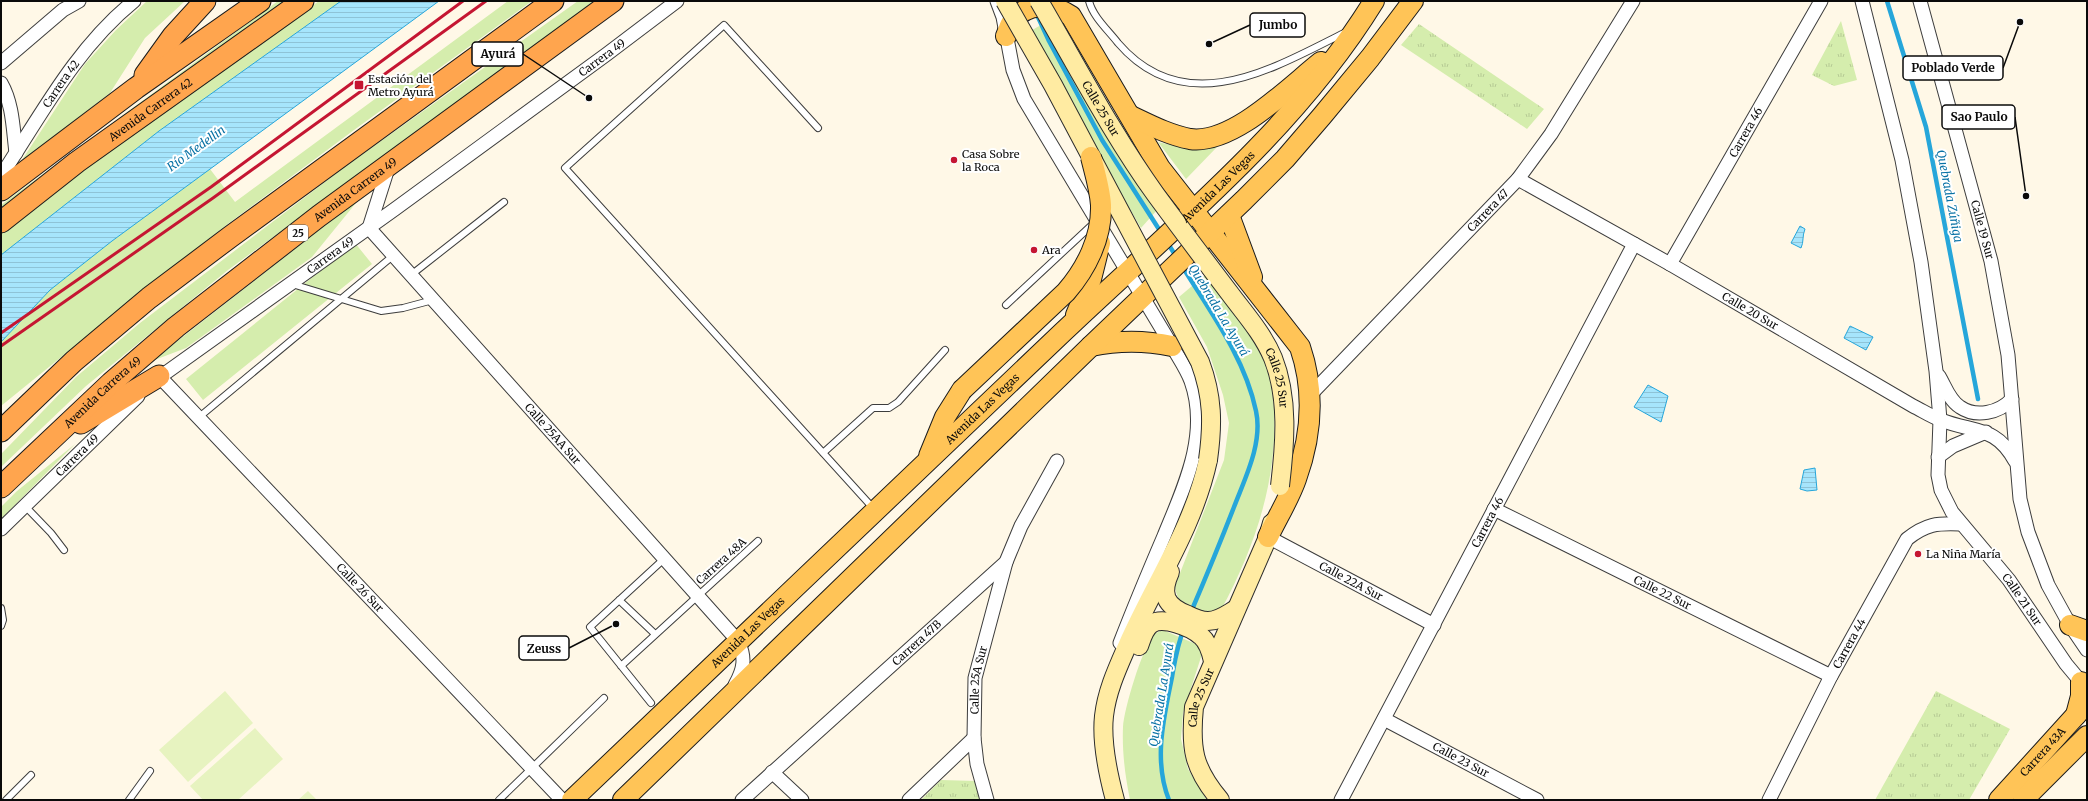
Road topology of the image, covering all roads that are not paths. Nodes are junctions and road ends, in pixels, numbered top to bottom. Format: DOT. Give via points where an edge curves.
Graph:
graph roads {
  1 [pos="79,1"];
  2 [pos="134,1"];
  3 [pos="205,1"];
  4 [pos="260,1"];
  5 [pos="303,1"];
  6 [pos="553,1"];
  7 [pos="613,1"];
  8 [pos="677,1"];
  9 [pos="997,1"];
  10 [pos="1005,1"];
  11 [pos="1039,1"];
  12 [pos="1089,1"];
  13 [pos="1413,1"];
  14 [pos="1634,1"];
  15 [pos="1821,1"];
  16 [pos="1862,1"];
  17 [pos="1372,3"];
  18 [pos="1925,3"];
  19 [pos="1065,8"];
  20 [pos="1352,34"];
  21 [pos="1006,36"];
  22 [pos="1,63"];
  23 [pos="1,83"];
  24 [pos="136,88"];
  25 [pos="1131,116"];
  26 [pos="818,128"];
  27 [pos="16,154"];
  28 [pos="1091,157"];
  29 [pos="389,165"];
  30 [pos="1,176"];
  31 [pos="1518,179"];
  32 [pos="1,190"];
  33 [pos="504,202"];
  34 [pos="1192,211"];
  35 [pos="1229,215"];
  36 [pos="1,222"];
  37 [pos="1099,226"];
  38 [pos="369,228"];
  39 [pos="1210,233"];
  40 [pos="1634,244"];
  41 [pos="394,255"];
  42 [pos="1670,264"];
  43 [pos="1127,272"];
  44 [pos="411,275"];
  45 [pos="290,284"];
  46 [pos="1257,293"];
  47 [pos="1142,297"];
  48 [pos="343,298"];
  49 [pos="433,300"];
  50 [pos="1006,305"];
  51 [pos="1073,322"];
  52 [pos="1091,346"];
  53 [pos="1172,346"];
  54 [pos="945,350"];
  55 [pos="1936,371"];
  56 [pos="159,376"];
  57 [pos="1311,394"];
  58 [pos="2012,400"];
  59 [pos="198,418"];
  60 [pos="1940,420"];
  61 [pos="1,431"];
  62 [pos="1986,432"];
  63 [pos="45,444"];
  64 [pos="823,453"];
  65 [pos="1938,457"];
  66 [pos="1208,460"];
  67 [pos="927,461"];
  68 [pos="1057,461"];
  69 [pos="2016,464"];
  70 [pos="1,486"];
  71 [pos="24,505"];
  72 [pos="1494,509"];
  73 [pos="876,511"];
  74 [pos="1960,524"];
  75 [pos="1,528"];
  76 [pos="1268,537"];
  77 [pos="758,541"];
  78 [pos="64,550"];
  79 [pos="665,558"];
  80 [pos="1006,562"];
  81 [pos="698,595"];
  82 [pos="619,600"];
  83 [pos="1,608"];
  84 [pos="1236,609"];
  85 [pos="1176,618"];
  86 [pos="1434,625"];
  87 [pos="1,626"];
  88 [pos="1197,626"];
  89 [pos="2078,628"];
  90 [pos="655,634"];
  91 [pos="738,641"];
  92 [pos="2087,650"];
  93 [pos="1213,661"];
  94 [pos="621,666"];
  95 [pos="1831,676"];
  96 [pos="2084,685"];
  97 [pos="604,698"];
  98 [pos="727,699"];
  99 [pos="651,703"];
  100 [pos="2082,709"];
  101 [pos="1104,716"];
  102 [pos="1384,719"];
  103 [pos="2087,736"];
  104 [pos="974,738"];
  105 [pos="532,768"];
  106 [pos="150,771"];
  107 [pos="772,772"];
  108 [pos="31,775"];
  109 [pos="6,800"];
  110 [pos="129,800"];
  111 [pos="499,800"];
  112 [pos="562,800"];
  113 [pos="572,800"];
  114 [pos="624,800"];
  115 [pos="742,800"];
  116 [pos="802,800"];
  117 [pos="909,800"];
  118 [pos="987,800"];
  119 [pos="1116,800"];
  120 [pos="1220,800"];
  121 [pos="1341,800"];
  122 [pos="1537,800"];
  123 [pos="1768,800"];
  124 [pos="1999,800"];
  125 [pos="2023,800"];
  1 -- 22 [label="street" via="63,10"];
  2 -- 27 [label="street, Carrera 42" via="98,33 75,62"];
  3 -- 24 [label="highway" via="173,36"];
  4 -- 24 [label="highway"];
  5 -- 36 [label="highway, Avenida Carrera 42" via="77,162"];
  6 -- 61 [label="highway" via="148,298 74,361"];
  7 -- 29 [label="highway, Avenida Carrera 49 / 25"];
  8 -- 38 [label="street, Carrera 49"];
  9 -- 21 [label="street"];
  10 -- 28 [label="main road, bridge"];
  11 -- 76 [label="main road, Calle 25 Sur, bridge" via="1130,157 1259,332 1270,352 1282,387 1285,448 1280,486"];
  12 -- 20 [label="lane" via="1096,17 1126,52 1160,74 1182,81 1206,84 1238,80"];
  13 -- 35 [label="main road" via="1370,58 1299,143"];
  14 -- 31 [label="street, Carrera 47" via="1551,134"];
  15 -- 42 [label="street, Carrera 46"];
  16 -- 55 [label="street" via="1902,160 1921,262"];
  17 -- 20 [label="main road, Avenida Las Vegas"];
  18 -- 58 [label="street, Calle 19 Sur" via="1991,261 2003,322"];
  19 -- 21 [label="main road" via="1033,7 1012,22"];
  19 -- 25 [label="main road"];
  20 -- 25 [label="main road" via="1254,116 1240,126 1215,137 1192,139 1176,136"];
  20 -- 34 [label="main road, Avenida Las Vegas" via="1324,72 1281,122"];
  21 -- 37 [label="street" via="1013,70 1024,99"];
  23 -- 27 [label="street" via="7,93 11,109"];
  24 -- 32 [label="highway"];
  25 -- 34 [label="main road" via="1160,168"];
  26 -- 64 [label="lane" via="724,25 565,168"];
  27 -- 30 [label="street, Carrera 42"];
  28 -- 66 [label="main road, bridge" via="1200,362 1210,394 1212,412"];
  28 -- 67 [label="main road, bridge" via="1101,214 1088,262 1066,292 962,390 945,417"];
  29 -- 38 [label="street"];
  29 -- 63 [label="highway, Avenida Carrera 49 / 25" via="176,327 111,382"];
  31 -- 40 [label="street, Calle 20 Sur"];
  31 -- 57 [label="street, Carrera 47"];
  33 -- 44 [label="lane"];
  34 -- 39 [label="main road"];
  34 -- 43 [label="main road, Avenida Las Vegas"];
  35 -- 39 [label="main road"];
  35 -- 46 [label="main road"];
  37 -- 43 [label="street"];
  37 -- 50 [label="lane"];
  37 -- 51 [label="main road" via="1091,279"];
  38 -- 41 [label="street, Calle 25AA Sur"];
  38 -- 45 [label="street, Carrera 49"];
  39 -- 46 [label="main road"];
  39 -- 47 [label="main road"];
  40 -- 42 [label="street, Calle 20 Sur"];
  40 -- 72 [label="street, Carrera 46"];
  41 -- 44 [label="street, Calle 25AA Sur"];
  41 -- 48 [label="lane"];
  42 -- 60 [label="street, Calle 20 Sur"];
  43 -- 47 [label="street"];
  43 -- 51 [label="main road, Avenida Las Vegas"];
  44 -- 49 [label="street, Calle 25AA Sur"];
  45 -- 48 [label="lane"];
  45 -- 56 [label="street, Carrera 49"];
  46 -- 57 [label="main road" via="1300,347"];
  47 -- 52 [label="main road"];
  47 -- 53 [label="street"];
  48 -- 49 [label="lane" via="381,311"];
  48 -- 59 [label="lane"];
  49 -- 79 [label="street, Calle 25AA Sur"];
  51 -- 67 [label="main road, Avenida Las Vegas"];
  52 -- 53 [label="main road" via="1137,340"];
  52 -- 98 [label="main road"];
  53 -- 101 [label="street" via="1191,381 1197,421 1196,447 1188,478 1112,662 1105,689"];
  54 -- 64 [label="lane" via="898,402 890,408 873,408"];
  55 -- 58 [label="street" via="1950,398 1960,408 1974,412 1989,412 1999,410"];
  55 -- 60 [label="street"];
  56 -- 59 [label="street, Calle 26 Sur"];
  56 -- 63 [label="highway"];
  56 -- 71 [label="street, Carrera 49"];
  57 -- 76 [label="main road" via="1296,480"];
  58 -- 69 [label="street, Calle 19 Sur"];
  59 -- 105 [label="street, Calle 26 Sur"];
  60 -- 62 [label="street, Calle 20 Sur"];
  60 -- 65 [label="street, Calle 21 Sur"];
  62 -- 65 [label="street" via="1953,446"];
  62 -- 69 [label="street, Calle 20 Sur" via="2007,447"];
  63 -- 70 [label="highway, Avenida Carrera 49 / 25"];
  64 -- 73 [label="lane"];
  65 -- 74 [label="street, Calle 21 Sur" via="1941,490"];
  66 -- 85 [label="main road" via="1193,525 1165,583 1167,600"];
  66 -- 101 [label="main road" via="1195,508 1140,617 1116,672"];
  67 -- 73 [label="main road, Avenida Las Vegas"];
  68 -- 80 [label="street, Carrera 47B" via="1021,526"];
  69 -- 89 [label="street" via="2020,499 2028,532 2048,585"];
  71 -- 75 [label="street, Carrera 49"];
  71 -- 78 [label="lane"];
  72 -- 86 [label="street, Carrera 46"];
  72 -- 95 [label="street, Calle 22 Sur"];
  73 -- 91 [label="main road, Avenida Las Vegas"];
  74 -- 95 [label="street, Carrera 44" via="1932,525 1907,539"];
  74 -- 96 [label="street, Calle 21 Sur" via="2009,580 2061,658"];
  76 -- 84 [label="main road, Calle 25 Sur"];
  76 -- 86 [label="street, Calle 22A Sur"];
  77 -- 81 [label="lane, Carrera 48A"];
  79 -- 81 [label="street, Calle 25AA Sur"];
  79 -- 82 [label="lane"];
  80 -- 104 [label="street, Calle 25A Sur" via="975,678"];
  80 -- 107 [label="street, Carrera 47B"];
  81 -- 90 [label="lane, Carrera 48A"];
  81 -- 91 [label="street, Calle 25AA Sur"];
  82 -- 90 [label="lane"];
  82 -- 94 [label="lane" via="590,627"];
  83 -- 87 [label="lane" via="4,620"];
  84 -- 88 [label="main road" via="1217,620"];
  84 -- 93 [label="main road, Calle 25 Sur"];
  85 -- 88 [label="main road"];
  85 -- 119 [label="main road" via="1152,623 1146,630 1120,696 1113,752"];
  86 -- 102 [label="street, Carrera 46"];
  88 -- 93 [label="main road"];
  89 -- 92 [label="street"];
  90 -- 94 [label="lane, Carrera 48A"];
  91 -- 98 [label="street, Calle 25AA Sur" via="744,660 743,671"];
  91 -- 113 [label="main road, Avenida Las Vegas"];
  93 -- 120 [label="main road, Calle 25 Sur" via="1194,707 1192,738 1197,766"];
  94 -- 99 [label="lane"];
  95 -- 123 [label="street, Carrera 44"];
  96 -- 100 [label="main road" via="2081,696"];
  97 -- 105 [label="lane"];
  98 -- 114 [label="main road"];
  100 -- 124 [label="main road, Carrera 43A"];
  101 -- 119 [label="main road" via="1106,754"];
  102 -- 121 [label="street, Carrera 46"];
  102 -- 122 [label="street, Calle 23 Sur"];
  103 -- 125 [label="main road, Carrera 43A"];
  104 -- 117 [label="street"];
  104 -- 118 [label="street, Calle 25A Sur" via="977,764"];
  105 -- 111 [label="lane"];
  105 -- 112 [label="street, Calle 26 Sur"];
  106 -- 110 [label="lane"];
  107 -- 115 [label="street, Carrera 47B"];
  107 -- 116 [label="street"];
  108 -- 109 [label="lane"];
}
